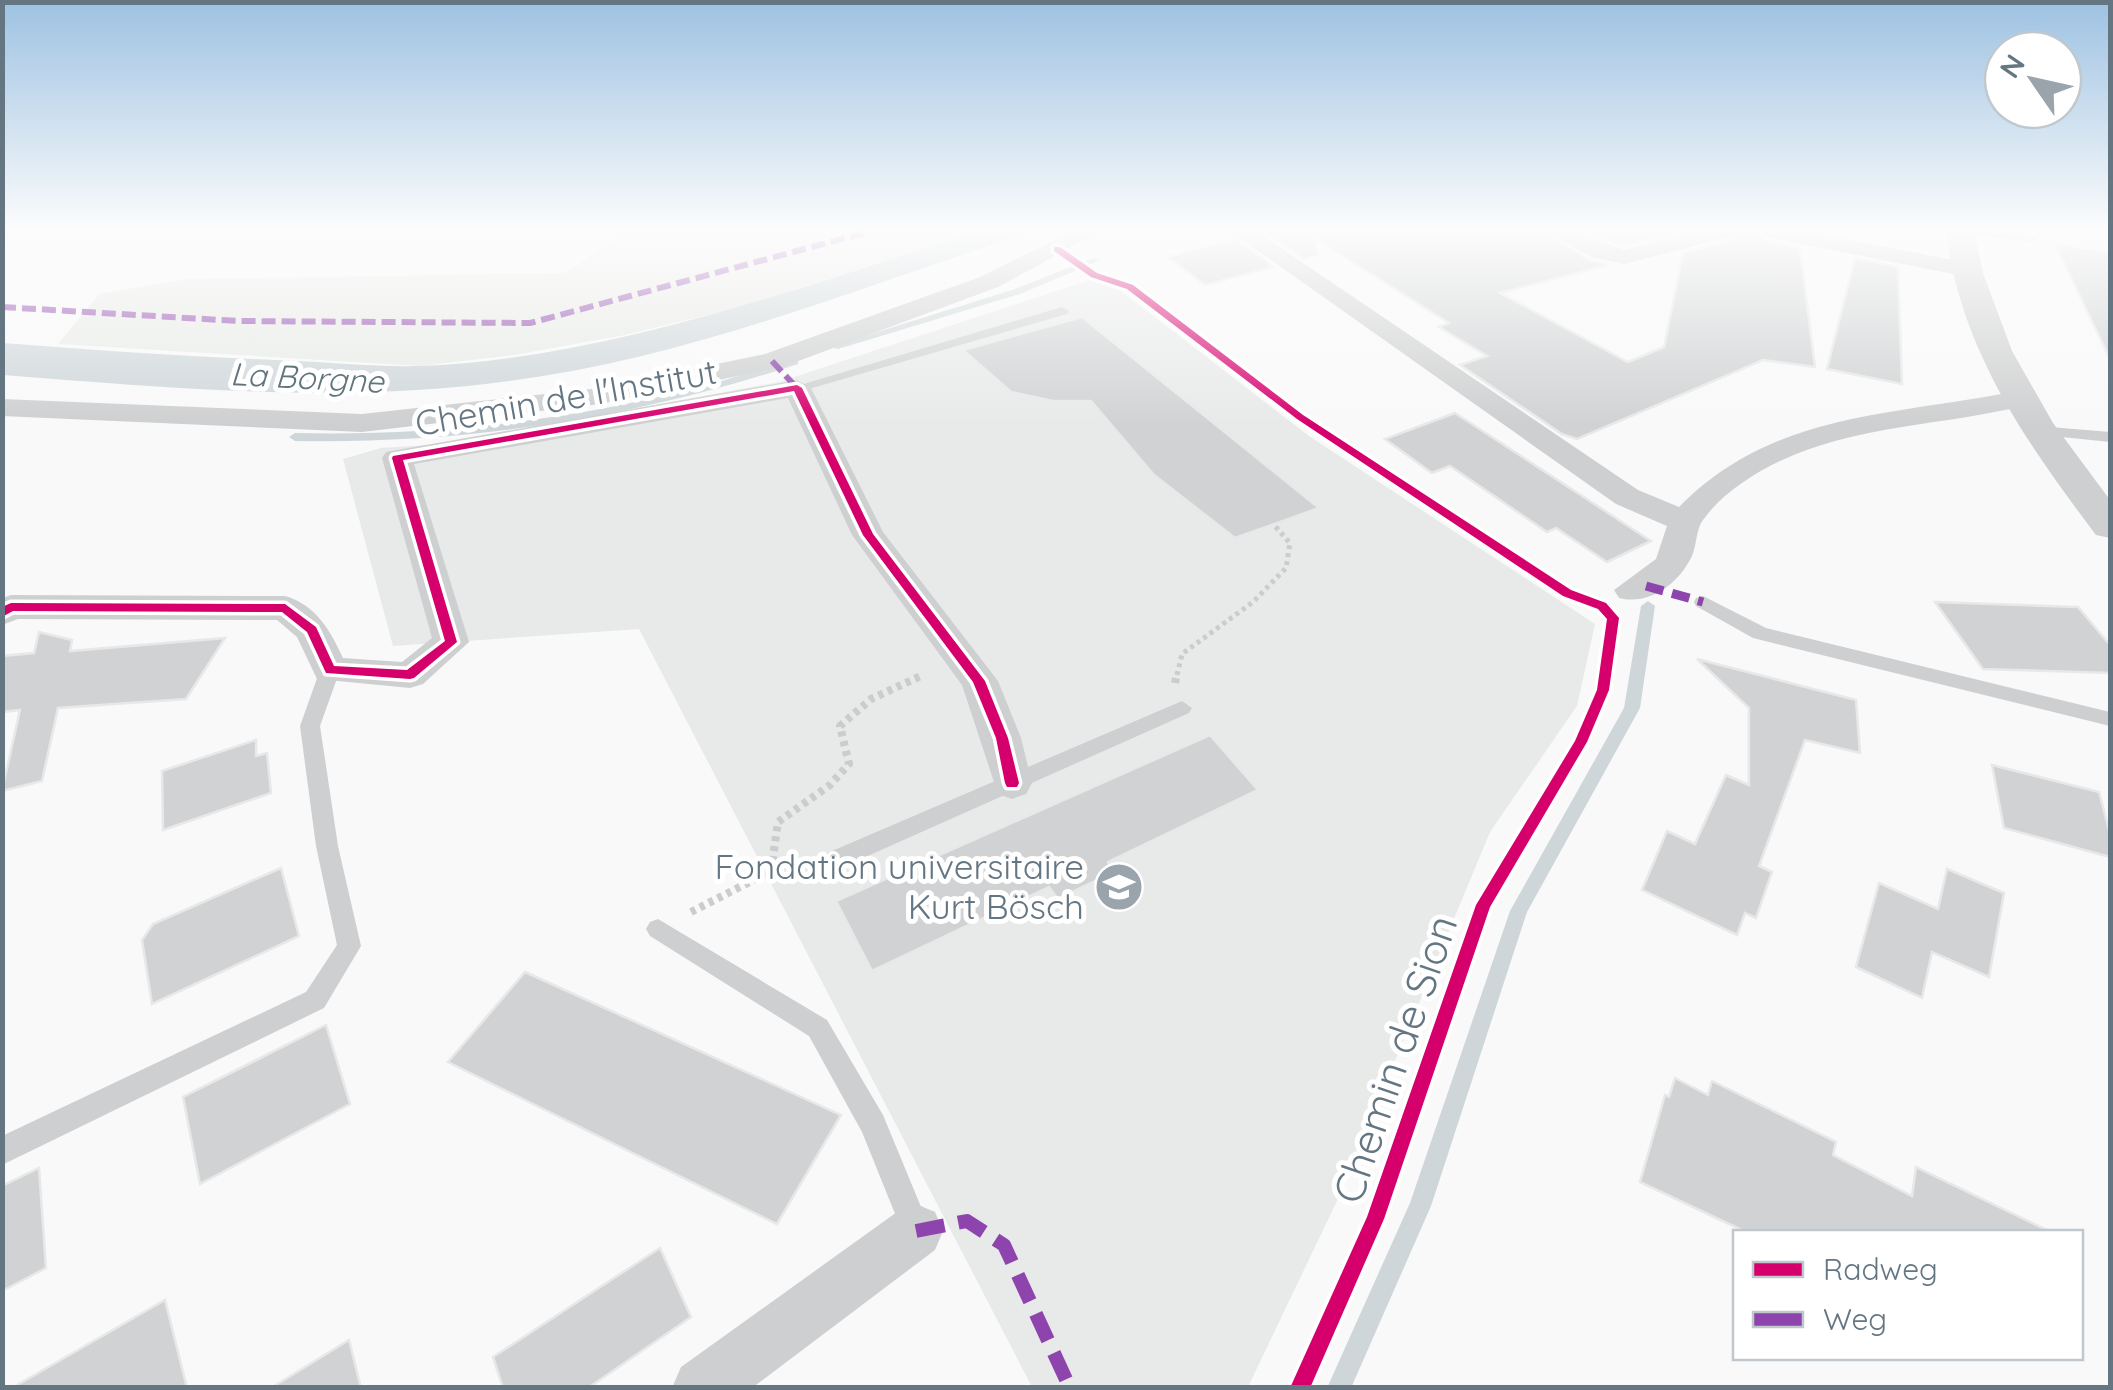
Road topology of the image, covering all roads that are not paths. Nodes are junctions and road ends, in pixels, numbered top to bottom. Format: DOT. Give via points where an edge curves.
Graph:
graph roads {
  1 [pos="951,296"];
  2 [pos="1335,296"];
  3 [pos="1973,296"];
  4 [pos="1062,311"];
  5 [pos="968,329"];
  6 [pos="797,388"];
  7 [pos="2,407"];
  8 [pos="2028,415"];
  9 [pos="2110,436"];
  10 [pos="1684,521"];
  11 [pos="2110,526"];
  12 [pos="1631,590"];
  13 [pos="1702,602"];
  14 [pos="2,612"];
  15 [pos="330,670"];
  16 [pos="1182,708"];
  17 [pos="2110,719"];
  18 [pos="1012,783"];
  19 [pos="826,864"];
  20 [pos="658,929"];
  21 [pos="2,1151"];
  22 [pos="916,1230"];
  23 [pos="702,1388"];
  1 -- 7 [label="street" via="772,361 600,396 362,422"];
  2 -- 10 [label="street" via="1627,497"];
  3 -- 8 [label="street"];
  4 -- 6 [label="lane"];
  5 -- 6 [label="lane" via="870,357"];
  6 -- 15 [label="street, Chemin de l'Institut" via="397,458 450,642 410,675"];
  6 -- 18 [label="street" via="868,535 978,681"];
  8 -- 9 [label="lane"];
  8 -- 10 [label="street" via="1809,434 1750,461"];
  8 -- 11 [label="street"];
  10 -- 12 [label="street" via="1683,542 1670,566"];
  13 -- 17 [label="lane" via="1760,633"];
  14 -- 15 [label="street" via="285,608 312,630"];
  15 -- 21 [label="lane" via="310,726 349,946 314,1000"];
  16 -- 18 [label="lane"];
  18 -- 19 [label="lane"];
  20 -- 22 [label="lane" via="818,1028 874,1124"];
  22 -- 23 [label="street"];
}
